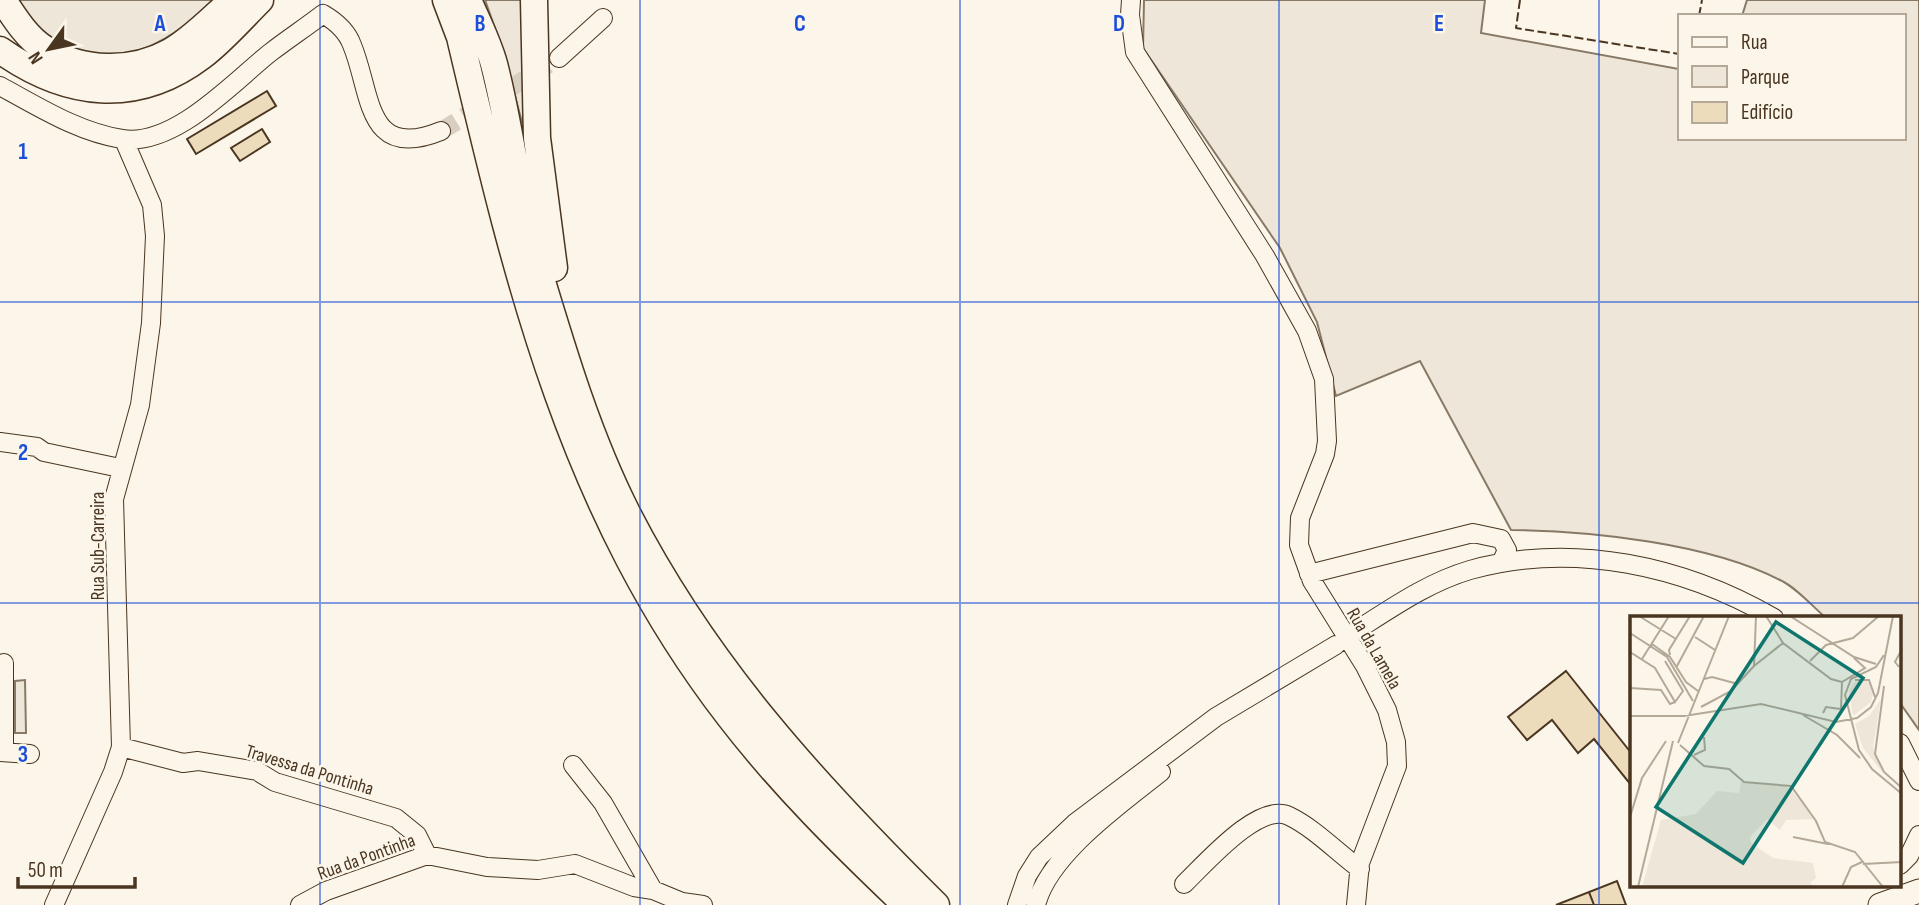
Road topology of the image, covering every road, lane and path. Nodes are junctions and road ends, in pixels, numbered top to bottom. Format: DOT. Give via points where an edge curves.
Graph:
graph roads {
  1 [pos="3,0"];
  2 [pos="233,0"];
  3 [pos="260,0"];
  4 [pos="446,0"];
  5 [pos="468,0"];
  6 [pos="534,0"];
  7 [pos="1131,0"];
  8 [pos="603,18"];
  9 [pos="0,50"];
  10 [pos="559,58"];
  11 [pos="0,86"];
  12 [pos="441,131"];
  13 [pos="124,140"];
  14 [pos="0,442"];
  15 [pos="597,446"];
  16 [pos="120,468"];
  17 [pos="1501,563"];
  18 [pos="1308,575"];
  19 [pos="1770,616"];
  20 [pos="1357,630"];
  21 [pos="4,663"];
  22 [pos="1902,743"];
  23 [pos="1902,745"];
  24 [pos="121,747"];
  25 [pos="2,752"];
  26 [pos="30,754"];
  27 [pos="1919,760"];
  28 [pos="573,765"];
  29 [pos="1919,781"];
  30 [pos="1919,835"];
  31 [pos="427,855"];
  32 [pos="1902,862"];
  33 [pos="1360,869"];
  34 [pos="1184,884"];
  35 [pos="653,890"];
  36 [pos="1919,891"];
  37 [pos="635,896"];
  38 [pos="54,905"];
  39 [pos="300,905"];
  40 [pos="703,905"];
  41 [pos="906,905"];
  42 [pos="936,905"];
  43 [pos="1017,905"];
  44 [pos="1035,905"];
  45 [pos="1356,905"];
  46 [pos="1880,905"];
  1 -- 2 [label="highway" via="20,26 44,49 76,63 110,68 171,52"];
  3 -- 9 [label="highway" via="204,54 146,87 111,92 65,84"];
  4 -- 41 [label="highway" via="460,37 545,362 566,423 632,565 664,622 729,716 822,825"];
  5 -- 15 [label="highway" via="493,61 535,261"];
  6 -- 15 [label="highway" via="537,138 551,253 596,410"];
  7 -- 18 [label="street, Rua da Lamela" via="1135,52 1265,256 1301,321 1324,379 1325,454 1300,518 1299,545"];
  8 -- 10 [label="street"];
  11 -- 13 [label="street" via="73,125"];
  12 -- 13 [label="street" via="422,139 398,139 384,131 373,117 352,43 336,22 323,14 183,122 153,135"];
  13 -- 16 [label="street, Rua Sub-Carreira" via="152,205 155,236 151,323 140,405"];
  14 -- 16 [label="street"];
  15 -- 42 [label="highway" via="653,560 720,663 839,809"];
  16 -- 24 [label="street, Rua Sub-Carreira" via="114,499"];
  17 -- 18 [label="street" via="1507,550 1501,539 1473,534"];
  17 -- 19 [label="street" via="1587,559 1642,565 1695,579"];
  17 -- 20 [label="street" via="1468,571 1407,597"];
  18 -- 33 [label="street, Rua da Lamela" via="1365,666 1387,710 1396,742 1397,766 1391,789"];
  21 -- 25 [label="street"];
  22 -- 27 [label="street"];
  23 -- 29 [label="street"];
  24 -- 31 [label="street, Travessa da Pontinha" via="183,763 198,761 257,771 275,782 396,818 417,835"];
  24 -- 38 [label="street, Rua Sub-Carreira"];
  25 -- 26 [label="street"];
  28 -- 35 [label="street" via="603,803"];
  30 -- 32 [label="street"];
  31 -- 37 [label="street, Rua da Pontinha" via="488,867 538,870 575,864"];
  31 -- 39 [label="street, Rua da Pontinha" via="326,891"];
  33 -- 34 [label="street" via="1287,815 1271,814 1252,822"];
  33 -- 45 [label="street, Rua da Lamela"];
  35 -- 37 [label="street, Rua da Pontinha"];
  35 -- 40 [label="street, Rua da Pontinha"];
  36 -- 46 [label="main road"];
  43 -- 44 [label="street" via="1039,858 1075,823 1216,717 1336,645 1216,728 1139,790 1064,856"];
}
